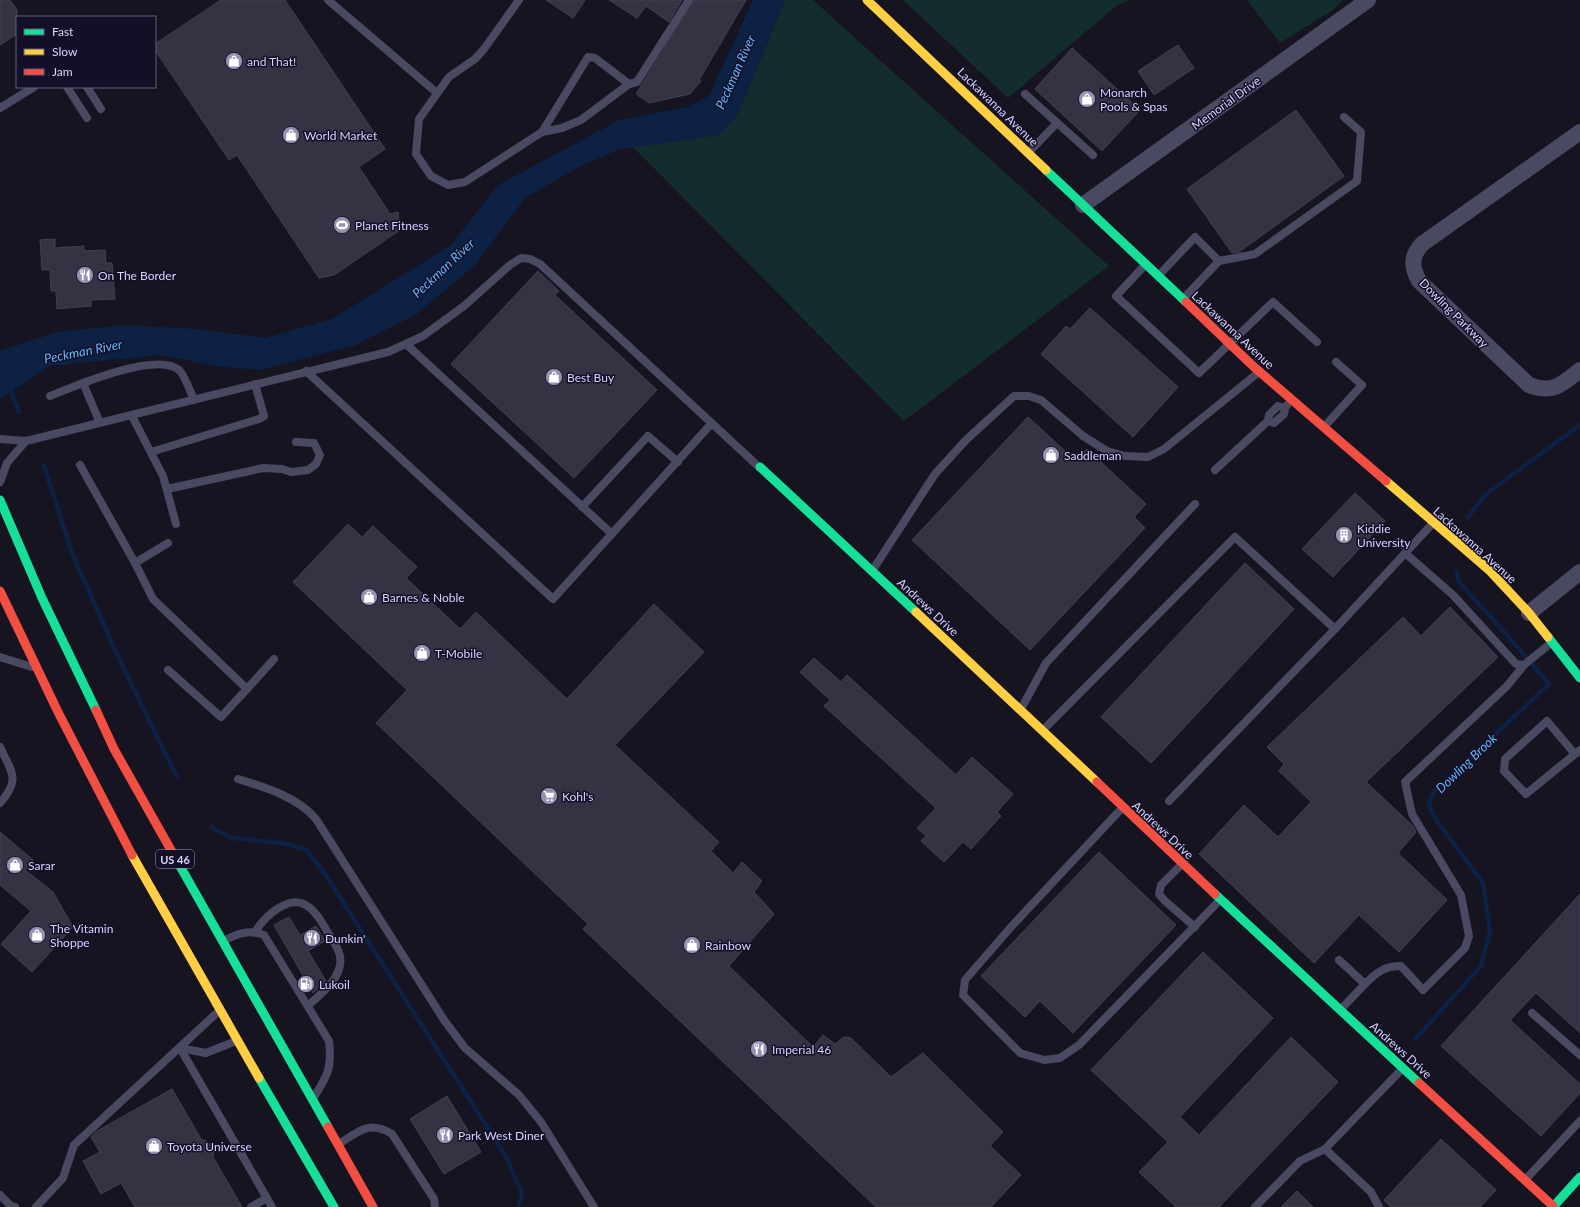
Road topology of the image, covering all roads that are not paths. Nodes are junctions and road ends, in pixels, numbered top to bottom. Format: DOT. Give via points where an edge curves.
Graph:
graph roads {
  1 [pos="328,0"];
  2 [pos="519,0"];
  3 [pos="689,0"];
  4 [pos="867,0"];
  5 [pos="1368,0"];
  6 [pos="629,84"];
  7 [pos="32,88"];
  8 [pos="68,88"];
  9 [pos="88,88"];
  10 [pos="437,93"];
  11 [pos="1025,94"];
  12 [pos="0,108"];
  13 [pos="101,109"];
  14 [pos="1344,117"];
  15 [pos="87,118"];
  16 [pos="1057,123"];
  17 [pos="542,132"];
  18 [pos="1580,132"];
  19 [pos="1028,152"];
  20 [pos="1093,155"];
  21 [pos="1083,205"];
  22 [pos="1219,261"];
  23 [pos="1146,264"];
  24 [pos="1158,276"];
  25 [pos="1183,300"];
  26 [pos="1317,342"];
  27 [pos="406,344"];
  28 [pos="1230,344"];
  29 [pos="1336,362"];
  30 [pos="1580,370"];
  31 [pos="306,371"];
  32 [pos="1260,372"];
  33 [pos="83,383"];
  34 [pos="255,384"];
  35 [pos="50,396"];
  36 [pos="194,400"];
  37 [pos="1292,400"];
  38 [pos="132,416"];
  39 [pos="100,423"];
  40 [pos="712,423"];
  41 [pos="1324,428"];
  42 [pos="0,439"];
  43 [pos="26,441"];
  44 [pos="296,442"];
  45 [pos="151,452"];
  46 [pos="678,462"];
  47 [pos="80,465"];
  48 [pos="760,468"];
  49 [pos="1215,470"];
  50 [pos="0,482"];
  51 [pos="167,489"];
  52 [pos="0,500"];
  53 [pos="1195,504"];
  54 [pos="582,507"];
  55 [pos="1433,523"];
  56 [pos="176,524"];
  57 [pos="612,534"];
  58 [pos="168,543"];
  59 [pos="1405,553"];
  60 [pos="136,563"];
  61 [pos="871,571"];
  62 [pos="1580,572"];
  63 [pos="0,590"];
  64 [pos="1530,613"];
  65 [pos="1335,629"];
  66 [pos="1552,642"];
  67 [pos="0,657"];
  68 [pos="274,659"];
  69 [pos="1524,665"];
  70 [pos="35,668"];
  71 [pos="168,670"];
  72 [pos="1580,678"];
  73 [pos="247,689"];
  74 [pos="1021,710"];
  75 [pos="1042,730"];
  76 [pos="0,748"];
  77 [pos="1577,751"];
  78 [pos="238,779"];
  79 [pos="1169,801"];
  80 [pos="0,803"];
  81 [pos="1122,808"];
  82 [pos="1182,864"];
  83 [pos="1220,900"];
  84 [pos="1195,927"];
  85 [pos="255,932"];
  86 [pos="222,941"];
  87 [pos="1339,960"];
  88 [pos="1365,984"];
  89 [pos="308,1006"];
  90 [pos="220,1009"];
  91 [pos="1340,1010"];
  92 [pos="1532,1013"];
  93 [pos="238,1041"];
  94 [pos="180,1048"];
  95 [pos="1580,1055"];
  96 [pos="1403,1068"];
  97 [pos="312,1100"];
  98 [pos="1580,1121"];
  99 [pos="338,1144"];
  100 [pos="1325,1149"];
  101 [pos="1580,1177"];
  102 [pos="1525,1180"];
  103 [pos="326,1194"];
  104 [pos="0,1195"];
  105 [pos="267,1198"];
  106 [pos="15,1207"];
  107 [pos="36,1207"];
  108 [pos="251,1207"];
  109 [pos="272,1207"];
  110 [pos="329,1207"];
  111 [pos="334,1207"];
  112 [pos="373,1207"];
  113 [pos="435,1207"];
  114 [pos="594,1207"];
  115 [pos="1255,1207"];
  116 [pos="1379,1207"];
  117 [pos="1553,1207"];
  1 -- 10 [label="lane"];
  2 -- 10 [label="lane" via="484,49 475,59 449,77"];
  3 -- 6 [label="lane" via="637,82"];
  4 -- 19 [label="main road, Lackawanna Avenue"];
  5 -- 21 [label="street, Memorial Drive"];
  6 -- 17 [label="lane" via="581,120 562,128"];
  6 -- 17 [label="lane" via="595,58 588,57"];
  7 -- 12 [label="lane"];
  8 -- 15 [label="lane"];
  9 -- 13 [label="lane"];
  10 -- 17 [label="lane" via="419,119 416,154 431,176 448,185 465,182"];
  11 -- 16 [label="lane"];
  14 -- 22 [label="lane" via="1361,132 1357,181 1255,254"];
  16 -- 19 [label="lane"];
  16 -- 20 [label="lane"];
  18 -- 30 [label="street, Dowling Parkway" via="1422,244 1415,252 1413,260 1414,272 1419,281 1528,385 1545,389 1554,388"];
  19 -- 21 [label="main road, Lackawanna Avenue"];
  21 -- 23 [label="main road, Lackawanna Avenue"];
  22 -- 24 [label="lane" via="1195,237"];
  22 -- 25 [label="lane"];
  23 -- 24 [label="main road, Lackawanna Avenue"];
  23 -- 28 [label="lane" via="1116,296 1199,373"];
  24 -- 25 [label="main road, Lackawanna Avenue"];
  25 -- 28 [label="main road, Lackawanna Avenue"];
  26 -- 28 [label="lane" via="1273,302"];
  27 -- 31 [label="lane" via="388,352"];
  27 -- 40 [label="lane" via="423,336 464,306 510,265 521,258 530,259 540,264"];
  27 -- 54 [label="lane"];
  28 -- 32 [label="main road, Lackawanna Avenue"];
  29 -- 41 [label="lane" via="1362,385"];
  31 -- 34 [label="lane"];
  31 -- 57 [label="lane" via="553,599"];
  32 -- 37 [label="main road, Lackawanna Avenue"];
  32 -- 61 [label="lane" via="1164,449 1148,457 1125,456 1107,451 1083,436 1041,400 1029,396 1014,396 966,440 935,474"];
  33 -- 35 [label="lane"];
  33 -- 36 [label="lane" via="117,370 165,364 179,370"];
  33 -- 39 [label="lane"];
  34 -- 36 [label="lane"];
  34 -- 45 [label="lane" via="264,416"];
  36 -- 38 [label="lane"];
  37 -- 41 [label="main road, Lackawanna Avenue"];
  37 -- 49 [label="lane" via="1285,408 1284,414 1274,423 1268,421"];
  38 -- 39 [label="lane"];
  38 -- 45 [label="lane"];
  39 -- 43 [label="lane"];
  40 -- 46 [label="lane"];
  40 -- 48 [label="lane"];
  41 -- 55 [label="main road, Lackawanna Avenue"];
  42 -- 43 [label="lane"];
  43 -- 50 [label="lane" via="7,463"];
  44 -- 51 [label="lane" via="314,443 320,455 316,464 308,470 291,472 264,468"];
  45 -- 51 [label="lane"];
  46 -- 54 [label="lane" via="648,436"];
  46 -- 57 [label="lane"];
  47 -- 60 [label="lane"];
  48 -- 61 [label="main road, Andrews Drive"];
  51 -- 56 [label="lane"];
  52 -- 86 [label="main road, US 46" via="42,598 114,749"];
  53 -- 74 [label="lane" via="1046,662"];
  54 -- 57 [label="lane"];
  55 -- 59 [label="lane"];
  55 -- 64 [label="main road, Lackawanna Avenue" via="1489,570"];
  58 -- 60 [label="lane"];
  59 -- 65 [label="lane"];
  59 -- 69 [label="lane" via="1453,595 1516,664"];
  60 -- 73 [label="lane" via="153,599"];
  61 -- 74 [label="main road, Andrews Drive"];
  62 -- 64 [label="street"];
  63 -- 70 [label="main road, US 46"];
  64 -- 66 [label="main road, Lackawanna Avenue"];
  65 -- 75 [label="lane" via="1235,537"];
  65 -- 79 [label="lane"];
  66 -- 69 [label="lane"];
  66 -- 72 [label="main road, Lackawanna Avenue"];
  67 -- 70 [label="lane"];
  68 -- 73 [label="lane"];
  69 -- 88 [label="lane" via="1508,686 1405,782 1412,814 1462,895 1469,936 1465,948 1423,990 1401,966 1390,966 1379,971"];
  70 -- 90 [label="main road, US 46" via="165,915"];
  71 -- 73 [label="lane" via="221,717"];
  74 -- 75 [label="main road, Andrews Drive"];
  75 -- 81 [label="main road, Andrews Drive"];
  76 -- 80 [label="lane" via="13,780 12,788"];
  77 -- 77 [label="lane" via="1526,794 1504,771 1505,760 1547,721"];
  78 -- 114 [label="lane" via="265,788 311,814 444,1020 465,1048 519,1096 537,1117"];
  81 -- 82 [label="main road, Andrews Drive"];
  81 -- 84 [label="lane" via="965,980 963,995 1020,1053 1044,1060 1060,1058 1079,1045"];
  82 -- 83 [label="main road, Andrews Drive"];
  82 -- 84 [label="lane" via="1161,885 1159,894"];
  83 -- 84 [label="lane"];
  83 -- 91 [label="main road, Andrews Drive"];
  85 -- 86 [label="lane" via="241,933"];
  85 -- 89 [label="lane" via="264,935"];
  85 -- 89 [label="lane" via="267,915 293,902 310,907 316,914 340,951 341,959 336,977"];
  86 -- 97 [label="main road, US 46"];
  87 -- 88 [label="lane"];
  88 -- 91 [label="lane"];
  89 -- 97 [label="lane" via="329,1041 331,1056 328,1075"];
  90 -- 93 [label="main road, US 46"];
  90 -- 94 [label="lane"];
  91 -- 96 [label="main road, Andrews Drive"];
  92 -- 95 [label="lane"];
  93 -- 94 [label="lane" via="206,1053"];
  93 -- 103 [label="main road, US 46"];
  94 -- 105 [label="lane"];
  94 -- 107 [label="lane" via="74,1145 63,1178"];
  96 -- 100 [label="lane"];
  96 -- 102 [label="main road, Andrews Drive"];
  97 -- 99 [label="main road, US 46"];
  98 -- 102 [label="lane"];
  99 -- 112 [label="main road, US 46"];
  99 -- 113 [label="lane" via="371,1126 382,1128 392,1134 434,1199"];
  100 -- 115 [label="lane" via="1300,1161"];
  100 -- 116 [label="lane" via="1371,1192"];
  101 -- 117 [label="main road"];
  102 -- 117 [label="main road, Andrews Drive"];
  103 -- 110 [label="main road"];
  103 -- 111 [label="main road, US 46"];
  104 -- 106 [label="lane"];
  105 -- 108 [label="lane"];
  105 -- 109 [label="lane"];
}
